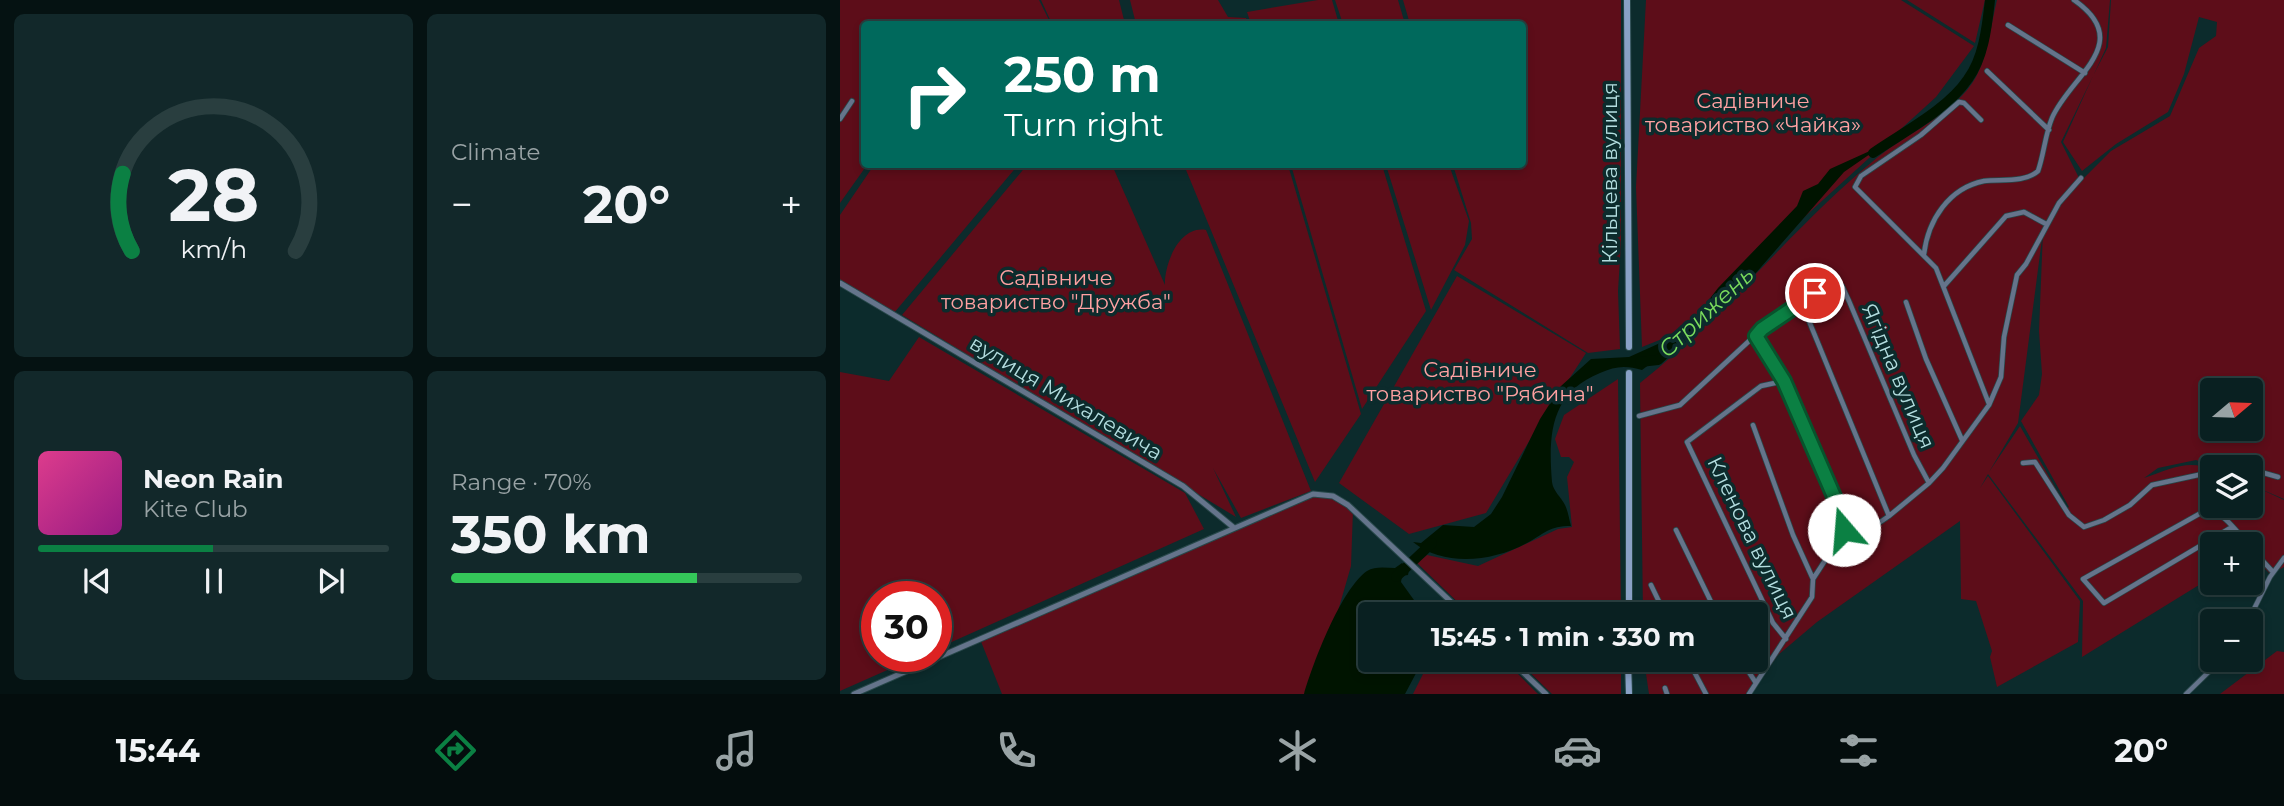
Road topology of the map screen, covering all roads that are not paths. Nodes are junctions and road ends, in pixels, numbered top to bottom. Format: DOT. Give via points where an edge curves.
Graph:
graph roads {
  1 [pos="1627,0"];
  2 [pos="2074,0"];
  3 [pos="2008,26"];
  4 [pos="1987,71"];
  5 [pos="2084,73"];
  6 [pos="852,101"];
  7 [pos="843,109"];
  8 [pos="840,119"];
  9 [pos="1981,120"];
  10 [pos="2049,130"];
  11 [pos="2081,178"];
  12 [pos="2046,224"];
  13 [pos="1924,254"];
  14 [pos="840,283"];
  15 [pos="1944,286"];
  16 [pos="1906,302"];
  17 [pos="1801,304"];
  18 [pos="1756,336"];
  19 [pos="1629,347"];
  20 [pos="1629,373"];
  21 [pos="1784,381"];
  22 [pos="1989,405"];
  23 [pos="1639,416"];
  24 [pos="1753,425"];
  25 [pos="1962,440"];
  26 [pos="2023,463"];
  27 [pos="2263,473"];
  28 [pos="2200,475"];
  29 [pos="2278,477"];
  30 [pos="1929,482"];
  31 [pos="1889,516"];
  32 [pos="1233,527"];
  33 [pos="2232,527"];
  34 [pos="1676,530"];
  35 [pos="2236,532"];
  36 [pos="1851,542"];
  37 [pos="2284,558"];
  38 [pos="2263,561"];
  39 [pos="2273,572"];
  40 [pos="1813,579"];
  41 [pos="1651,586"];
  42 [pos="1451,602"];
  43 [pos="1629,602"];
  44 [pos="1659,602"];
  45 [pos="1711,602"];
  46 [pos="2254,609"];
  47 [pos="1786,639"];
  48 [pos="1523,672"];
  49 [pos="1628,672"];
  50 [pos="1694,672"];
  51 [pos="1749,672"];
  52 [pos="2209,672"];
  53 [pos="1756,683"];
  54 [pos="1665,688"];
  55 [pos="854,694"];
  56 [pos="1546,694"];
  57 [pos="1629,694"];
  58 [pos="1667,694"];
  59 [pos="1706,694"];
  60 [pos="1749,694"];
  61 [pos="2186,694"];
  1 -- 19 [label="main road, Кільцева вулиця"];
  2 -- 5 [label="street" via="2095,15 2099,25 2096,54"];
  3 -- 5 [label="street"];
  4 -- 10 [label="street"];
  5 -- 10 [label="street"];
  6 -- 7 [label="street"];
  7 -- 8 [label="street"];
  9 -- 13 [label="street" via="1959,102 1856,181 1855,187"];
  10 -- 13 [label="street" via="2036,173 1969,186 1941,206"];
  11 -- 12 [label="street"];
  12 -- 15 [label="street" via="2024,212 2006,216"];
  12 -- 22 [label="street" via="2017,275 2001,377"];
  13 -- 15 [label="street"];
  14 -- 32 [label="street, вулиця Михалевича" via="1183,486"];
  15 -- 22 [label="street"];
  16 -- 25 [label="street"];
  17 -- 18 [label="street"];
  17 -- 30 [label="street, Ягідна вулиця" via="1837,283 1842,286"];
  17 -- 31 [label="street"];
  18 -- 21 [label="street"];
  18 -- 23 [label="street" via="1680,405"];
  20 -- 43 [label="main road"];
  21 -- 36 [label="street"];
  21 -- 47 [label="street, Кленова вулиця" via="1761,386 1687,442 1773,623"];
  22 -- 25 [label="street"];
  24 -- 40 [label="street"];
  25 -- 30 [label="street"];
  26 -- 28 [label="street" via="2035,462 2068,515 2084,527 2130,505 2152,485"];
  27 -- 29 [label="street"];
  30 -- 31 [label="street"];
  31 -- 36 [label="street"];
  32 -- 42 [label="street" via="1313,494 1333,496"];
  32 -- 55 [label="street"];
  33 -- 33 [label="street" via="2218,512 2208,509 2083,579 2104,603"];
  33 -- 35 [label="street"];
  34 -- 45 [label="street"];
  36 -- 40 [label="street" via="1826,559"];
  37 -- 39 [label="street"];
  38 -- 39 [label="street"];
  39 -- 46 [label="street"];
  40 -- 47 [label="street" via="1812,597"];
  41 -- 44 [label="street"];
  47 -- 53 [label="street"];
  48 -- 56 [label="street"];
  49 -- 57 [label="main road"];
  50 -- 59 [label="street"];
  51 -- 53 [label="street"];
  52 -- 61 [label="street"];
  53 -- 60 [label="street"];
  54 -- 58 [label="street"];
}
